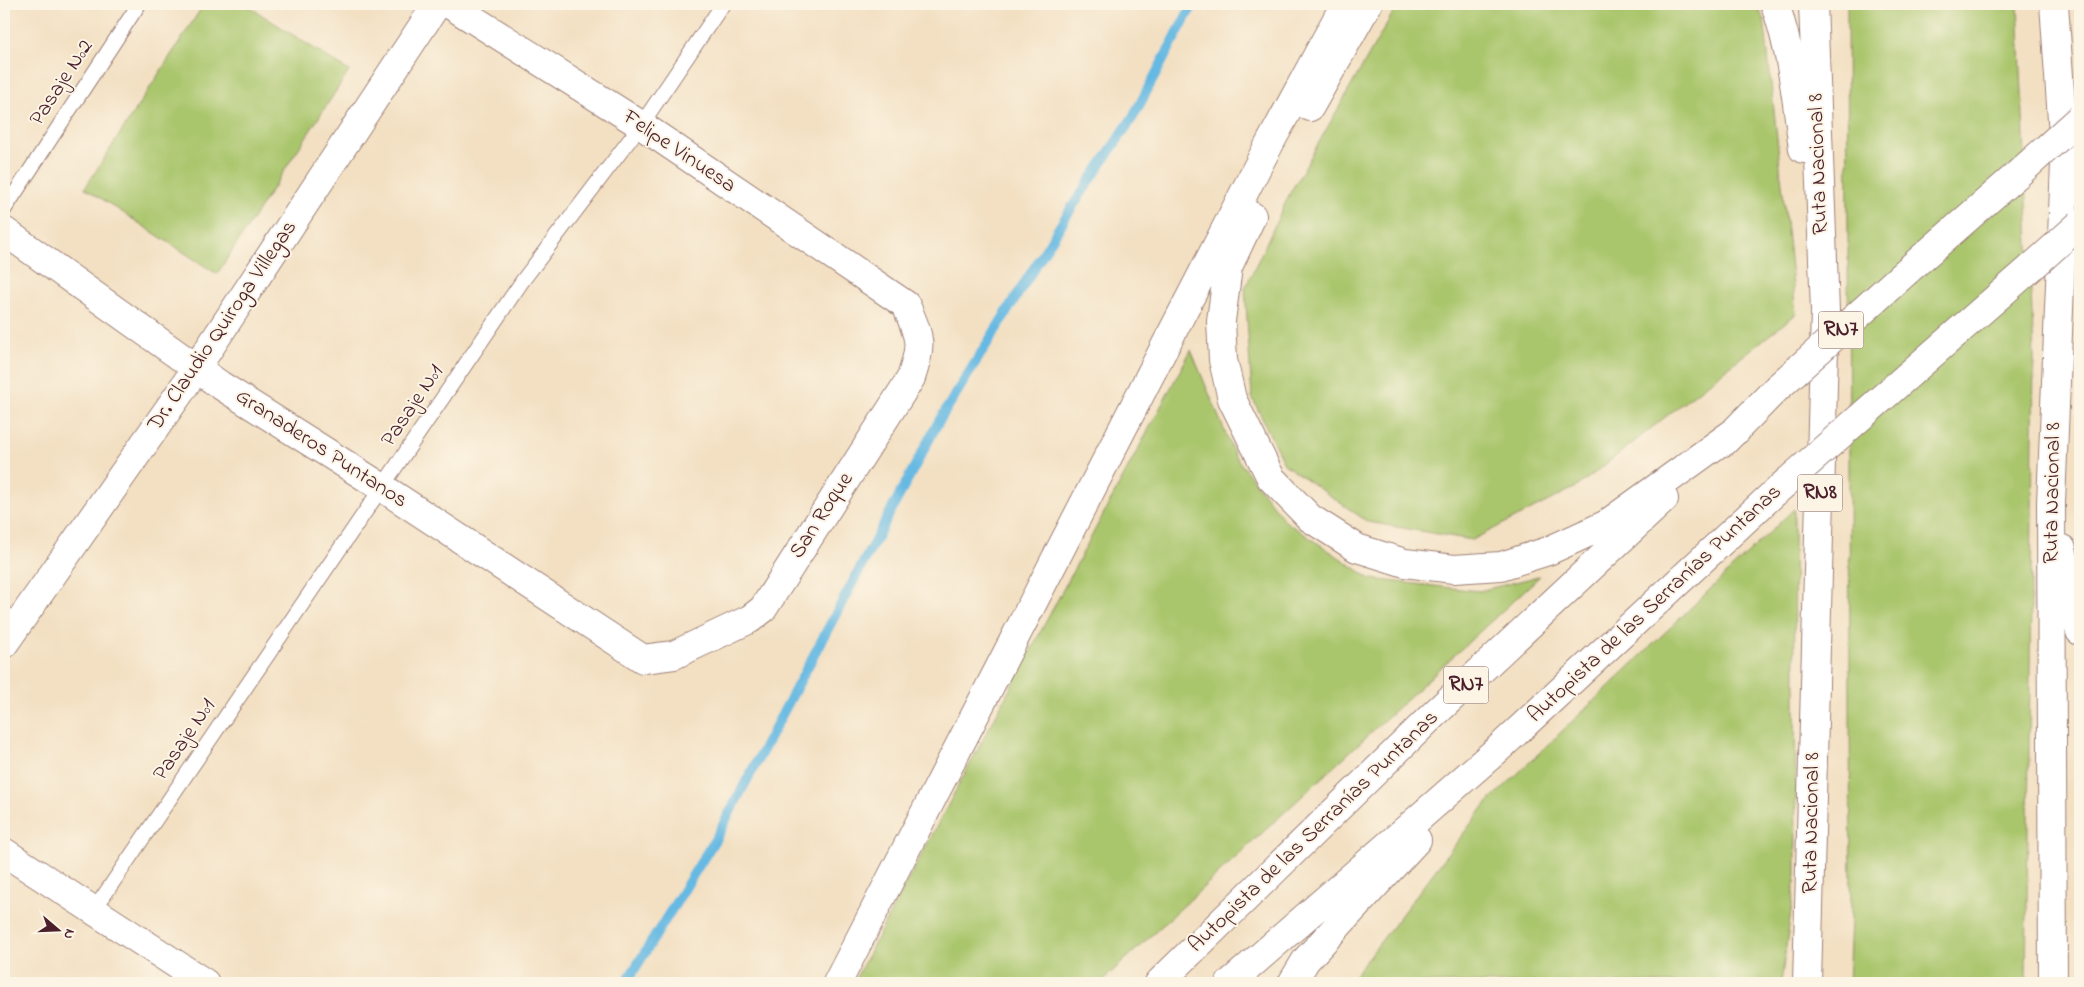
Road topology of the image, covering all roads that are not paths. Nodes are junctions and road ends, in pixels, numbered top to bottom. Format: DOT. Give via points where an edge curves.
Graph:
graph roads {
  1 [pos="139,4"];
  2 [pos="437,4"];
  3 [pos="449,4"];
  4 [pos="723,4"];
  5 [pos="1345,4"];
  6 [pos="1368,4"];
  7 [pos="1775,4"];
  8 [pos="1813,4"];
  9 [pos="2054,4"];
  10 [pos="2080,118"];
  11 [pos="641,125"];
  12 [pos="4,210"];
  13 [pos="2080,224"];
  14 [pos="4,231"];
  15 [pos="906,305"];
  16 [pos="1825,311"];
  17 [pos="196,368"];
  18 [pos="1737,430"];
  19 [pos="383,488"];
  20 [pos="2051,503"];
  21 [pos="2080,631"];
  22 [pos="4,644"];
  23 [pos="643,659"];
  24 [pos="1497,750"];
  25 [pos="4,852"];
  26 [pos="1810,901"];
  27 [pos="94,910"];
  28 [pos="205,983"];
  29 [pos="837,983"];
  30 [pos="1158,983"];
  31 [pos="1230,983"];
  32 [pos="1292,983"];
  33 [pos="1798,983"];
  34 [pos="1807,983"];
  35 [pos="2053,983"];
  1 -- 12 [label="lane, Pasaje Nº2"];
  2 -- 17 [label="main road, Dr. Claudio Quiroga Villegas"];
  3 -- 11 [label="main road, Felipe Vinuesa"];
  4 -- 11 [label="lane, Pasaje Nº1"];
  5 -- 29 [label="main road" via="1262,156"];
  6 -- 18 [label="main road" via="1262,193 1228,267 1221,321 1223,360 1232,399 1271,478 1310,518 1357,548 1405,563 1454,569 1501,566 1548,551 1605,525"];
  7 -- 16 [label="main road" via="1797,103"];
  8 -- 16 [label="main road, Ruta Nacional 8 / RN8"];
  9 -- 20 [label="main road, Ruta Nacional 8" via="2065,163"];
  10 -- 18 [label="main road, Autopista de las Serranías Puntanas / RN7, bridge" via="1776,389"];
  11 -- 15 [label="main road, Felipe Vinuesa"];
  11 -- 19 [label="lane, Pasaje Nº1" via="523,280"];
  13 -- 24 [label="main road, Autopista de las Serranías Puntanas, bridge" via="1773,494"];
  14 -- 17 [label="main road, Granaderos Puntanos"];
  15 -- 23 [label="main road, San Roque" via="920,338 911,378 763,609 750,619 674,655"];
  16 -- 26 [label="main road, Ruta Nacional 8 / RN8"];
  17 -- 19 [label="main road, Granaderos Puntanos"];
  17 -- 22 [label="main road, Dr. Claudio Quiroga Villegas"];
  18 -- 30 [label="main road, Autopista de las Serranías Puntanas / RN7" via="1430,718"];
  19 -- 23 [label="main road, Granaderos Puntanos"];
  19 -- 27 [label="lane, Pasaje Nº1"];
  20 -- 21 [label="main road"];
  20 -- 35 [label="main road, Ruta Nacional 8"];
  24 -- 31 [label="main road, Autopista de las Serranías Puntanas"];
  24 -- 32 [label="main road" via="1379,884 1306,960"];
  25 -- 27 [label="main road"];
  26 -- 33 [label="main road"];
  26 -- 34 [label="main road, Ruta Nacional 8 / RN8"];
  27 -- 28 [label="main road"];
}
